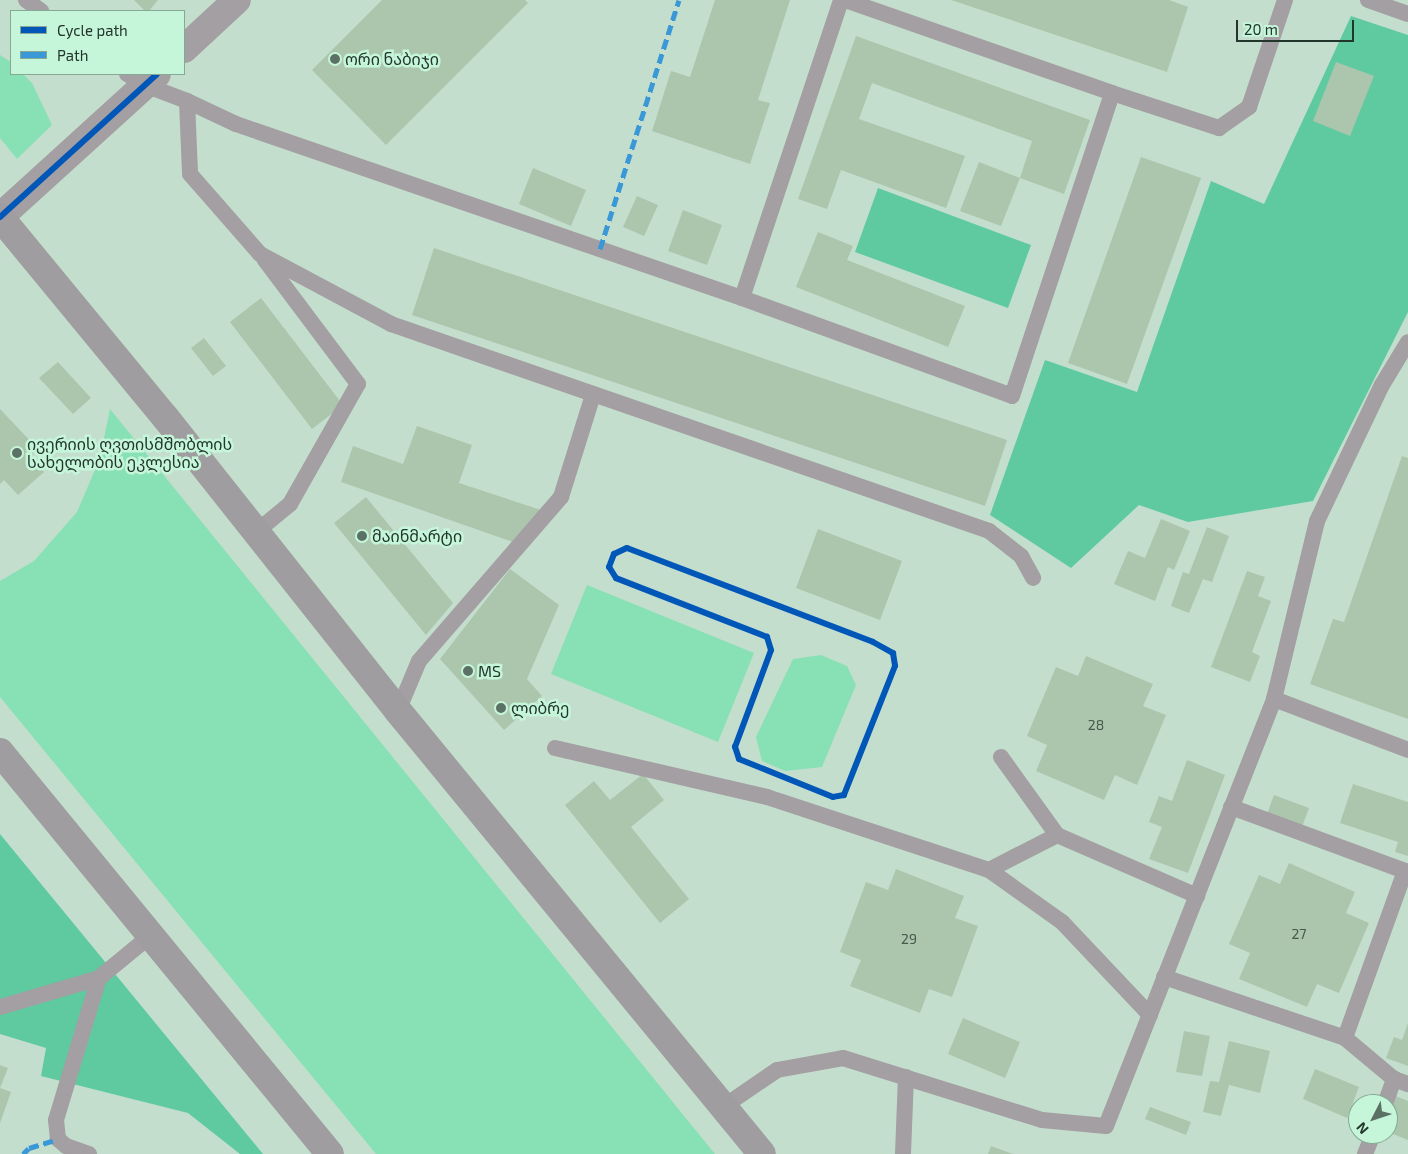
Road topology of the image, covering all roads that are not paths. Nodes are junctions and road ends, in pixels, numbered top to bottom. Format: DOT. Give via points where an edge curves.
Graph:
graph roads {
  1 [pos="26,0"];
  2 [pos="237,0"];
  3 [pos="841,0"];
  4 [pos="845,0"];
  5 [pos="1285,0"];
  6 [pos="1368,0"];
  7 [pos="40,10"];
  8 [pos="1408,14"];
  9 [pos="185,48"];
  10 [pos="143,78"];
  11 [pos="1112,93"];
  12 [pos="187,101"];
  13 [pos="0,217"];
  14 [pos="260,254"];
  15 [pos="742,298"];
  16 [pos="1408,342"];
  17 [pos="593,395"];
  18 [pos="256,532"];
  19 [pos="1033,578"];
  20 [pos="1274,699"];
  21 [pos="398,711"];
  22 [pos="556,748"];
  23 [pos="1408,750"];
  24 [pos="0,752"];
  25 [pos="1000,757"];
  26 [pos="1231,807"];
  27 [pos="1057,835"];
  28 [pos="989,870"];
  29 [pos="1197,896"];
  30 [pos="150,936"];
  31 [pos="1164,977"];
  32 [pos="99,978"];
  33 [pos="0,1006"];
  34 [pos="1150,1015"];
  35 [pos="1344,1038"];
  36 [pos="906,1077"];
  37 [pos="1401,1082"];
  38 [pos="1392,1094"];
  39 [pos="723,1107"];
  40 [pos="89,1154"];
  41 [pos="330,1154"];
  42 [pos="762,1154"];
  43 [pos="903,1154"];
  1 -- 7 [label="lane"];
  2 -- 9 [label="street"];
  3 -- 15 [label="lane"];
  4 -- 11 [label="lane"];
  5 -- 11 [label="lane" via="1249,108 1219,128"];
  6 -- 8 [label="lane"];
  10 -- 12 [label="lane"];
  10 -- 13 [label="street"];
  11 -- 15 [label="lane" via="1012,396"];
  12 -- 14 [label="lane" via="190,174"];
  12 -- 15 [label="lane" via="236,124"];
  13 -- 18 [label="main road"];
  14 -- 17 [label="lane" via="391,324"];
  14 -- 18 [label="lane" via="358,384 290,504"];
  16 -- 20 [label="lane" via="1382,386 1317,521"];
  17 -- 19 [label="lane" via="989,531 1021,556"];
  17 -- 21 [label="lane" via="561,497 419,661"];
  18 -- 21 [label="main road"];
  20 -- 23 [label="lane"];
  20 -- 26 [label="lane"];
  21 -- 39 [label="main road"];
  22 -- 28 [label="lane" via="767,797"];
  24 -- 30 [label="main road"];
  25 -- 27 [label="lane"];
  26 -- 29 [label="lane"];
  26 -- 35 [label="lane" via="1405,871"];
  27 -- 28 [label="lane"];
  27 -- 29 [label="lane"];
  28 -- 34 [label="lane" via="1062,922"];
  29 -- 31 [label="lane"];
  30 -- 32 [label="lane"];
  30 -- 41 [label="main road"];
  31 -- 34 [label="lane"];
  31 -- 35 [label="lane"];
  32 -- 33 [label="lane"];
  32 -- 40 [label="lane" via="56,1120 58,1139 66,1146"];
  34 -- 36 [label="lane" via="1106,1126 1042,1120"];
  35 -- 37 [label="lane"];
  36 -- 39 [label="lane" via="844,1058 777,1070"];
  36 -- 43 [label="lane"];
  37 -- 38 [label="lane"];
  39 -- 42 [label="main road"];
}
